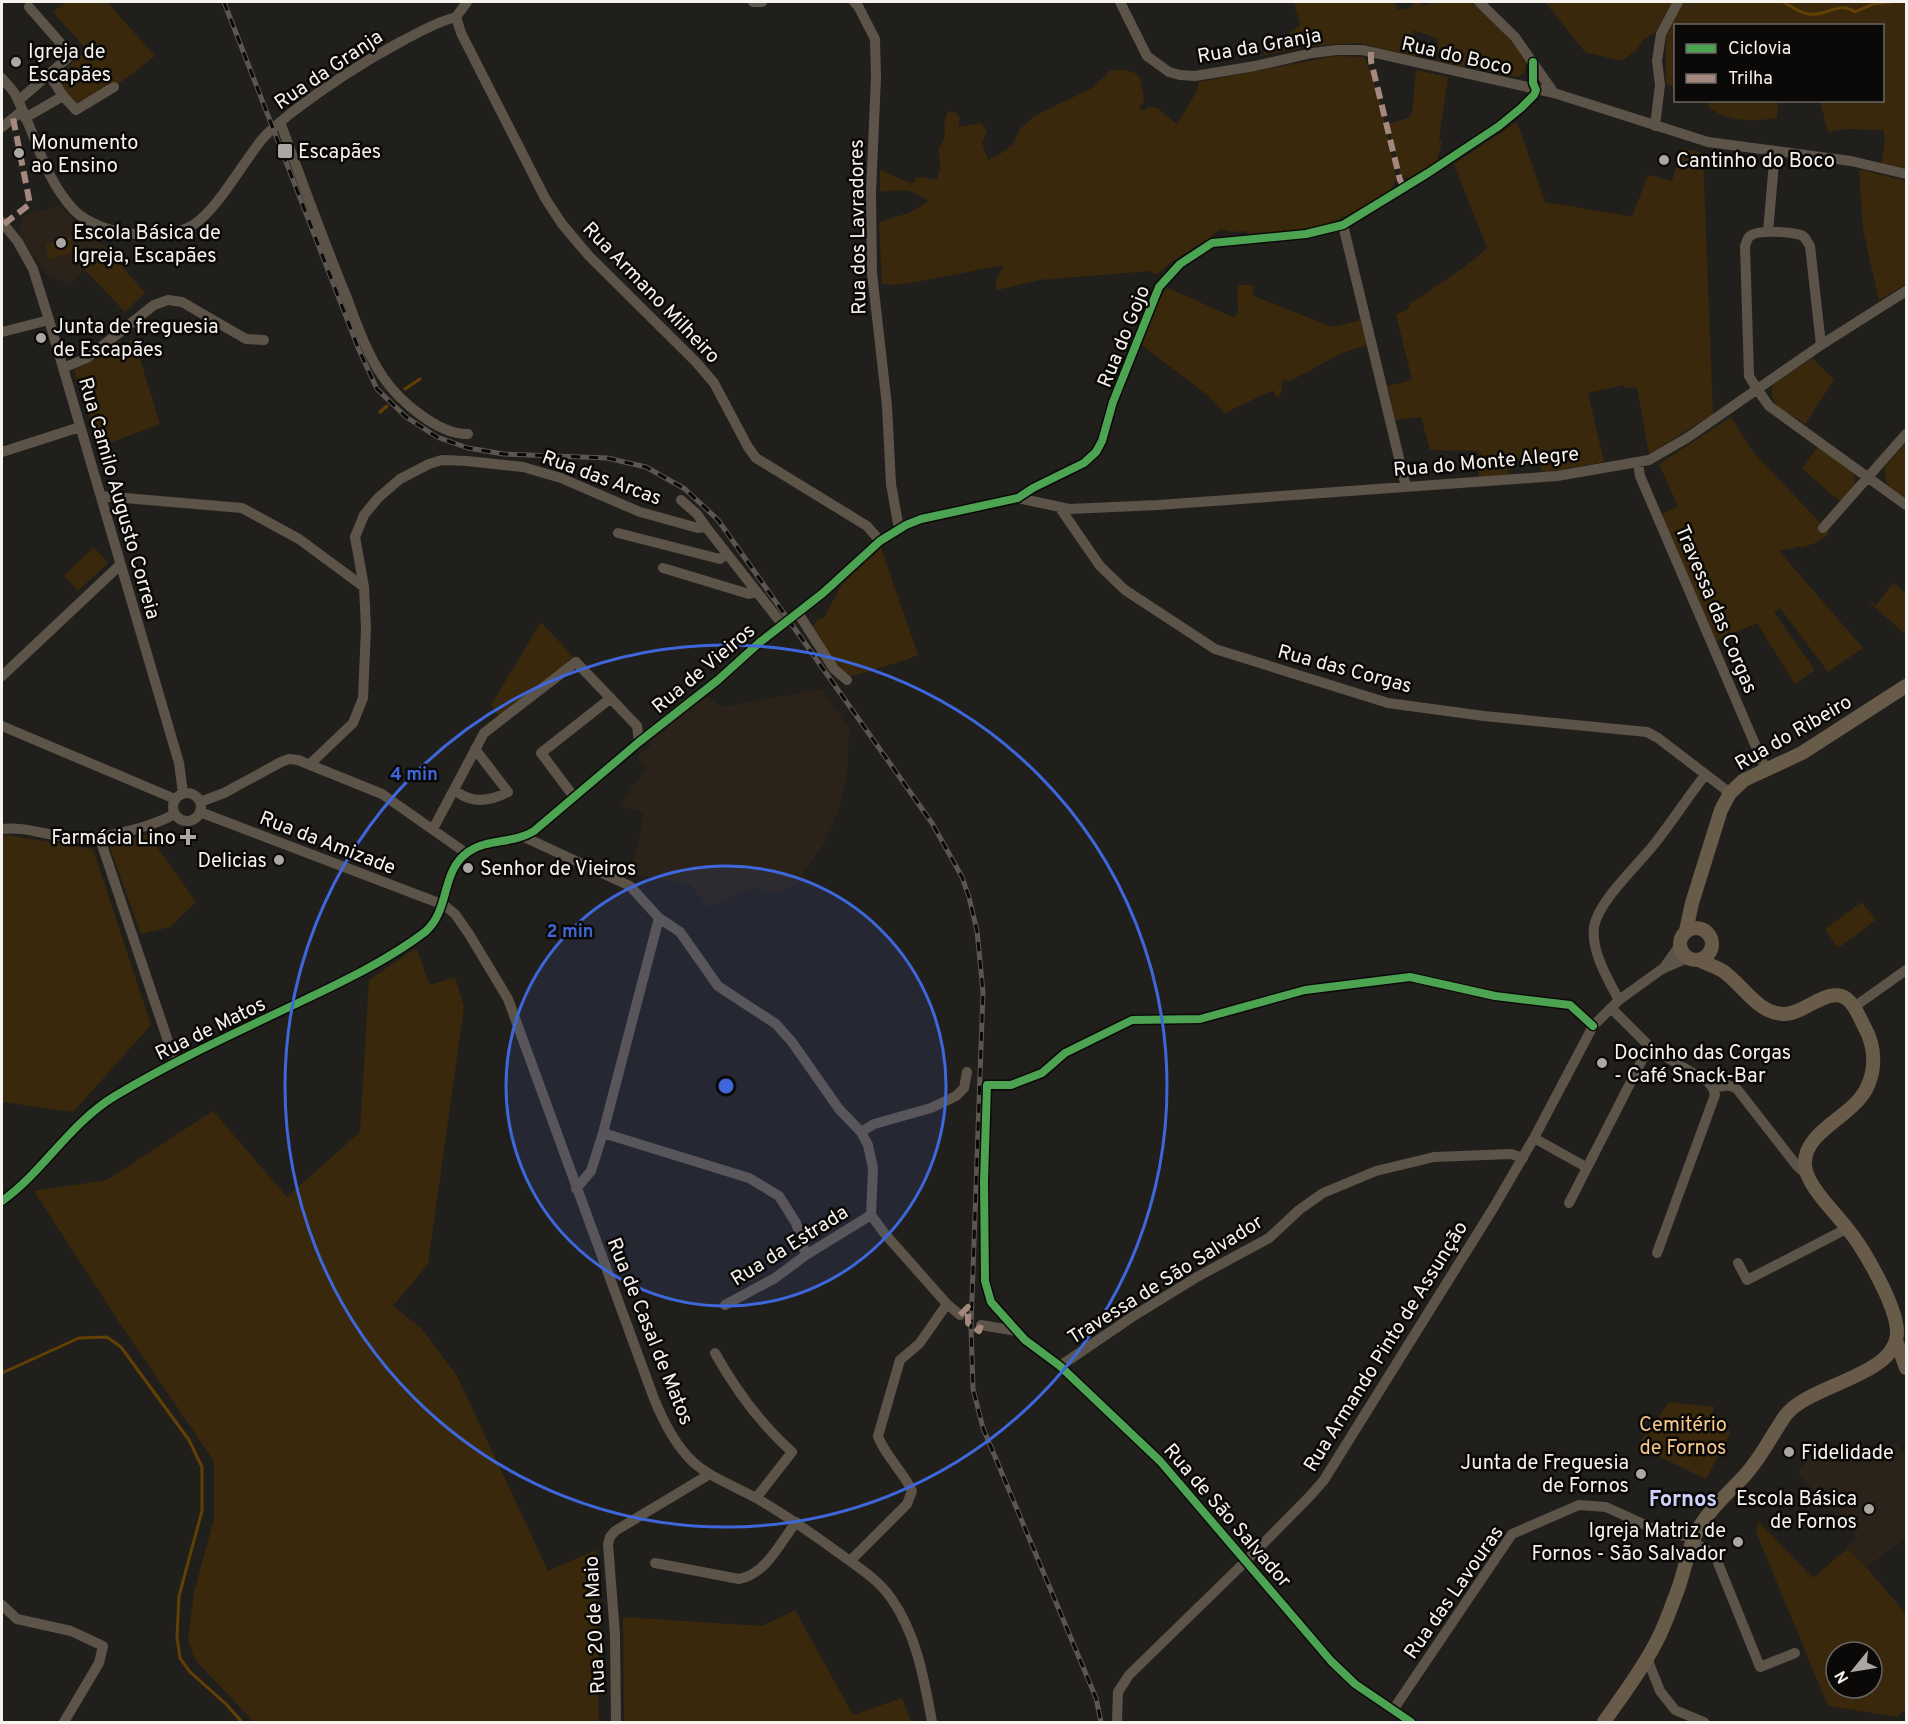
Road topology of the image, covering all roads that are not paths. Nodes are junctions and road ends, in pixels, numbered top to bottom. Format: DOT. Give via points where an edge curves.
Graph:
graph roads {
  1 [pos="467,2"];
  2 [pos="753,2"];
  3 [pos="762,2"];
  4 [pos="854,2"];
  5 [pos="1120,2"];
  6 [pos="1479,2"];
  7 [pos="1678,2"];
  8 [pos="29,7"];
  9 [pos="456,17"];
  10 [pos="1371,52"];
  11 [pos="1533,62"];
  12 [pos="49,74"];
  13 [pos="2,78"];
  14 [pos="114,87"];
  15 [pos="1536,90"];
  16 [pos="1554,93"];
  17 [pos="63,96"];
  18 [pos="22,110"];
  19 [pos="280,122"];
  20 [pos="1655,126"];
  21 [pos="2,127"];
  22 [pos="1775,151"];
  23 [pos="1906,174"];
  24 [pos="2,222"];
  25 [pos="1343,225"];
  26 [pos="1768,232"];
  27 [pos="1906,291"];
  28 [pos="49,320"];
  29 [pos="2,332"];
  30 [pos="264,340"];
  31 [pos="1821,345"];
  32 [pos="63,368"];
  33 [pos="1757,389"];
  34 [pos="80,427"];
  35 [pos="468,434"];
  36 [pos="1906,434"];
  37 [pos="2,452"];
  38 [pos="1638,462"];
  39 [pos="1870,477"];
  40 [pos="1406,487"];
  41 [pos="101,496"];
  42 [pos="1018,498"];
  43 [pos="681,500"];
  44 [pos="1906,505"];
  45 [pos="1060,508"];
  46 [pos="706,527"];
  47 [pos="1823,528"];
  48 [pos="899,529"];
  49 [pos="618,533"];
  50 [pos="880,541"];
  51 [pos="727,554"];
  52 [pos="120,565"];
  53 [pos="663,568"];
  54 [pos="364,587"];
  55 [pos="757,592"];
  56 [pos="798,613"];
  57 [pos="782,624"];
  58 [pos="2,676"];
  59 [pos="847,681"];
  60 [pos="1906,686"];
  61 [pos="611,698"];
  62 [pos="2,727"];
  63 [pos="639,742"];
  64 [pos="475,749"];
  65 [pos="310,764"];
  66 [pos="1766,770"];
  67 [pos="1705,775"];
  68 [pos="1730,793"];
  69 [pos="460,794"];
  70 [pos="179,796"];
  71 [pos="574,797"];
  72 [pos="200,807"];
  73 [pos="175,814"];
  74 [pos="2,829"];
  75 [pos="433,829"];
  76 [pos="99,836"];
  77 [pos="524,837"];
  78 [pos="466,853"];
  79 [pos="1696,895"];
  80 [pos="444,905"];
  81 [pos="658,918"];
  82 [pos="1706,931"];
  83 [pos="1686,932"];
  84 [pos="1680,945"];
  85 [pos="1712,945"];
  86 [pos="1694,959"];
  87 [pos="1662,969"];
  88 [pos="1722,970"];
  89 [pos="1906,970"];
  90 [pos="1615,1004"];
  91 [pos="1854,1007"];
  92 [pos="1593,1026"];
  93 [pos="1651,1048"];
  94 [pos="175,1062"];
  95 [pos="967,1072"];
  96 [pos="1713,1088"];
  97 [pos="861,1132"];
  98 [pos="603,1133"];
  99 [pos="1534,1138"];
  100 [pos="1523,1158"];
  101 [pos="1586,1167"];
  102 [pos="1806,1174"];
  103 [pos="576,1189"];
  104 [pos="2,1201"];
  105 [pos="1569,1203"];
  106 [pos="871,1215"];
  107 [pos="1848,1228"];
  108 [pos="1657,1253"];
  109 [pos="806,1255"];
  110 [pos="1738,1263"];
  111 [pos="947,1304"];
  112 [pos="724,1305"];
  113 [pos="960,1315"];
  114 [pos="981,1325"];
  115 [pos="1017,1331"];
  116 [pos="1896,1340"];
  117 [pos="716,1353"];
  118 [pos="1882,1360"];
  119 [pos="1060,1366"];
  120 [pos="1906,1368"];
  121 [pos="1906,1373"];
  122 [pos="710,1474"];
  123 [pos="756,1498"];
  124 [pos="796,1522"];
  125 [pos="1694,1540"];
  126 [pos="850,1561"];
  127 [pos="1246,1562"];
  128 [pos="655,1563"];
  129 [pos="2,1605"];
  130 [pos="1795,1653"];
  131 [pos="1647,1658"];
  132 [pos="1393,1710"];
  133 [pos="64,1722"];
  134 [pos="616,1722"];
  135 [pos="932,1722"];
  136 [pos="1117,1722"];
  137 [pos="1411,1722"];
  138 [pos="1604,1722"];
  139 [pos="1704,1722"];
  1 -- 9 [label="street"];
  2 -- 3 [label="street"];
  4 -- 48 [label="street, Rua dos Lavradores" via="875,39 872,273 887,406 891,484"];
  5 -- 10 [label="street, Rua da Granja" via="1147,56 1180,75 1195,76 1337,50"];
  6 -- 11 [label="street" via="1515,37"];
  7 -- 20 [label="street" via="1661,34"];
  8 -- 12 [label="street" via="71,55"];
  9 -- 19 [label="street, Rua da Granja" via="438,21 371,58"];
  9 -- 50 [label="street, Rua Armano Milheiro" via="545,198 562,224 714,383 756,458 867,526"];
  10 -- 15 [label="street, Rua do Boco"];
  11 -- 15 [label="street"];
  11 -- 16 [label="street"];
  12 -- 17 [label="street"];
  12 -- 18 [label="street"];
  13 -- 18 [label="street, Rua da Granja" via="16,94"];
  14 -- 17 [label="street" via="76,110"];
  15 -- 16 [label="street, Rua do Boco"];
  15 -- 25 [label="street, Rua do Gojo" via="1528,103 1499,126"];
  16 -- 20 [label="street, Rua do Boco"];
  17 -- 18 [label="street"];
  18 -- 19 [label="street, Rua da Granja" via="57,188 74,211 95,226 126,233 176,232 201,219 264,136"];
  18 -- 21 [label="street"];
  19 -- 35 [label="street" via="364,342 384,378 404,400 439,427 456,435"];
  20 -- 22 [label="street, Rua do Boco" via="1708,142"];
  22 -- 23 [label="street, Rua do Boco" via="1851,161"];
  22 -- 26 [label="street"];
  24 -- 28 [label="street, Rua Camilo Augusto Correia" via="33,269"];
  25 -- 40 [label="street"];
  25 -- 42 [label="street, Rua do Gojo" via="1306,234 1222,241 1180,264 1159,287 1096,452"];
  26 -- 31 [label="street" via="1801,235 1810,246"];
  26 -- 33 [label="street" via="1755,233 1745,246 1749,376"];
  27 -- 31 [label="street, Rua do Monte Alegre"];
  28 -- 29 [label="street"];
  28 -- 32 [label="street, Rua Camilo Augusto Correia"];
  30 -- 32 [label="street" via="246,339 182,302 168,300 154,305 87,358"];
  31 -- 33 [label="street, Rua do Monte Alegre"];
  32 -- 34 [label="street, Rua Camilo Augusto Correia"];
  33 -- 38 [label="street, Rua do Monte Alegre" via="1662,453"];
  33 -- 39 [label="street" via="1769,405"];
  34 -- 37 [label="street"];
  34 -- 41 [label="street, Rua Camilo Augusto Correia"];
  36 -- 39 [label="street"];
  38 -- 40 [label="street, Rua do Monte Alegre" via="1557,476"];
  38 -- 66 [label="street, Travessa das Corgas" via="1640,476"];
  39 -- 44 [label="street"];
  39 -- 47 [label="street"];
  40 -- 45 [label="street, Rua do Monte Alegre"];
  41 -- 52 [label="street, Rua Camilo Augusto Correia"];
  41 -- 54 [label="street" via="243,508 299,539"];
  42 -- 45 [label="street, Rua do Monte Alegre"];
  42 -- 48 [label="street, Rua de Vieiros" via="921,519"];
  43 -- 46 [label="street"];
  45 -- 67 [label="street, Rua das Corgas" via="1100,566 1125,590 1215,650 1388,703 1647,732"];
  46 -- 51 [label="street"];
  46 -- 54 [label="street, Rua das Arcas" via="640,512 561,478 523,467 442,460 400,479 364,515 355,537"];
  48 -- 50 [label="street, Rua de Vieiros"];
  49 -- 51 [label="street" via="720,559"];
  50 -- 56 [label="street, Rua de Vieiros"];
  51 -- 55 [label="street"];
  52 -- 58 [label="street"];
  52 -- 70 [label="street, Rua Camilo Augusto Correia" via="179,763"];
  53 -- 55 [label="street" via="749,594"];
  54 -- 65 [label="street, Rua das Arcas" via="363,698 352,723"];
  55 -- 57 [label="street"];
  56 -- 57 [label="street, Rua de Vieiros"];
  56 -- 59 [label="street" via="834,669"];
  57 -- 63 [label="street, Rua de Vieiros"];
  60 -- 66 [label="main road, Rua do Ribeiro" via="1802,753"];
  61 -- 63 [label="street" via="637,726"];
  61 -- 64 [label="street" via="576,662 484,733"];
  61 -- 71 [label="street" via="541,753"];
  62 -- 70 [label="street"];
  63 -- 71 [label="street, Rua de Vieiros"];
  64 -- 69 [label="street" via="508,792 481,800"];
  64 -- 75 [label="street"];
  65 -- 72 [label="street" via="289,759"];
  65 -- 75 [label="street" via="382,794"];
  66 -- 68 [label="main road, Rua do Ribeiro" via="1744,780"];
  67 -- 68 [label="street, Rua das Corgas"];
  67 -- 90 [label="street" via="1601,908 1594,926 1594,943"];
  68 -- 79 [label="main road, Rua do Ribeiro" via="1721,810"];
  70 -- 72 [label="street" via="191,793"];
  70 -- 73 [label="street" via="173,807"];
  71 -- 77 [label="street, Rua de Vieiros"];
  72 -- 73 [label="street" via="194,819 186,821"];
  72 -- 80 [label="street, Rua da Amizade"];
  73 -- 76 [label="street" via="153,824"];
  74 -- 76 [label="street" via="69,838"];
  75 -- 78 [label="street"];
  76 -- 94 [label="street"];
  77 -- 78 [label="street, Rua de Vieiros"];
  77 -- 81 [label="street" via="630,886"];
  78 -- 80 [label="street" via="450,875"];
  79 -- 82 [label="main road, Rua do Ribeiro"];
  79 -- 83 [label="main road, Rua do Ribeiro"];
  80 -- 94 [label="street, Rua de Matos" via="425,932 361,972"];
  80 -- 103 [label="street, Rua de Casal de Matos" via="466,928 508,999"];
  81 -- 97 [label="street" via="680,932 718,986 776,1024 839,1109"];
  81 -- 98 [label="street"];
  82 -- 83 [label="main road" via="1696,928"];
  82 -- 85 [label="main road"];
  83 -- 84 [label="main road"];
  84 -- 86 [label="main road"];
  84 -- 87 [label="street, Rua Armando Pinto de Assunção"];
  85 -- 86 [label="main road" via="1708,955"];
  85 -- 88 [label="main road"];
  86 -- 87 [label="street, Rua Armando Pinto de Assunção"];
  86 -- 88 [label="main road"];
  87 -- 90 [label="street, Rua Armando Pinto de Assunção"];
  88 -- 91 [label="main road" via="1765,1010 1794,1014 1824,997 1838,994"];
  89 -- 91 [label="street"];
  90 -- 92 [label="street, Rua Armando Pinto de Assunção"];
  90 -- 93 [label="street"];
  91 -- 102 [label="main road" via="1872,1048 1870,1080 1855,1105 1811,1143 1804,1164"];
  92 -- 99 [label="street, Rua Armando Pinto de Assunção"];
  92 -- 115 [label="street, Rua de São Salvador" via="1570,1005 1495,996 1410,977 1305,990 1200,1019 1132,1020 1065,1053 1042,1073 1011,1085 987,1085 985,1281 991,1302"];
  93 -- 96 [label="street"];
  93 -- 101 [label="street"];
  94 -- 104 [label="street, Rua de Matos" via="88,1115"];
  95 -- 97 [label="street" via="964,1088 956,1096"];
  96 -- 102 [label="street" via="1728,1085 1737,1089"];
  96 -- 108 [label="street" via="1715,1095"];
  97 -- 106 [label="street" via="873,1168"];
  98 -- 103 [label="street" via="591,1172"];
  98 -- 109 [label="street" via="750,1178 779,1196 796,1223"];
  99 -- 100 [label="street, Rua Armando Pinto de Assunção"];
  99 -- 101 [label="street"];
  100 -- 119 [label="street, Travessa de São Salvador" via="1511,1154 1434,1157 1376,1171 1323,1193 1269,1238 1188,1282"];
  100 -- 127 [label="street, Rua Armando Pinto de Assunção" via="1329,1471"];
  101 -- 105 [label="street"];
  102 -- 107 [label="main road"];
  103 -- 122 [label="street, Rua de Casal de Matos" via="660,1414 692,1461"];
  106 -- 109 [label="street, Rua da Estrada"];
  106 -- 111 [label="street"];
  107 -- 110 [label="street" via="1747,1280"];
  107 -- 116 [label="main road" via="1888,1302 1895,1320"];
  109 -- 112 [label="street, Rua da Estrada" via="775,1278"];
  111 -- 113 [label="street"];
  111 -- 126 [label="street" via="919,1344 900,1360 878,1436 912,1491 907,1504"];
  114 -- 115 [label="street"];
  115 -- 119 [label="street, Rua de São Salvador"];
  116 -- 118 [label="main road"];
  116 -- 120 [label="main road"];
  117 -- 123 [label="street" via="731,1381 774,1436 792,1452"];
  118 -- 121 [label="main road"];
  118 -- 125 [label="main road" via="1792,1408 1747,1473 1708,1513"];
  119 -- 127 [label="street, Rua de São Salvador" via="1160,1461"];
  122 -- 123 [label="street, Rua de Casal de Matos"];
  122 -- 134 [label="street, Rua 20 de Maio" via="610,1537"];
  123 -- 124 [label="street, Rua de Casal de Matos"];
  124 -- 126 [label="street, Rua de Casal de Matos"];
  124 -- 128 [label="street" via="751,1577 739,1579"];
  125 -- 130 [label="street" via="1716,1558 1760,1667"];
  125 -- 131 [label="main road" via="1679,1589"];
  125 -- 132 [label="street, Rua das Lavouras" via="1654,1529 1606,1507 1579,1505 1512,1534"];
  126 -- 135 [label="street, Rua de Casal de Matos" via="890,1597 908,1627 923,1672"];
  127 -- 132 [label="street, Rua de São Salvador" via="1331,1661 1355,1684"];
  127 -- 136 [label="street, Rua Armando Pinto de Assunção" via="1129,1675 1118,1692"];
  129 -- 133 [label="street" via="17,1619 71,1631 103,1646 99,1663"];
  131 -- 138 [label="main road"];
  131 -- 139 [label="street" via="1660,1691 1675,1710"];
  132 -- 137 [label="street, Rua de São Salvador"];
}
